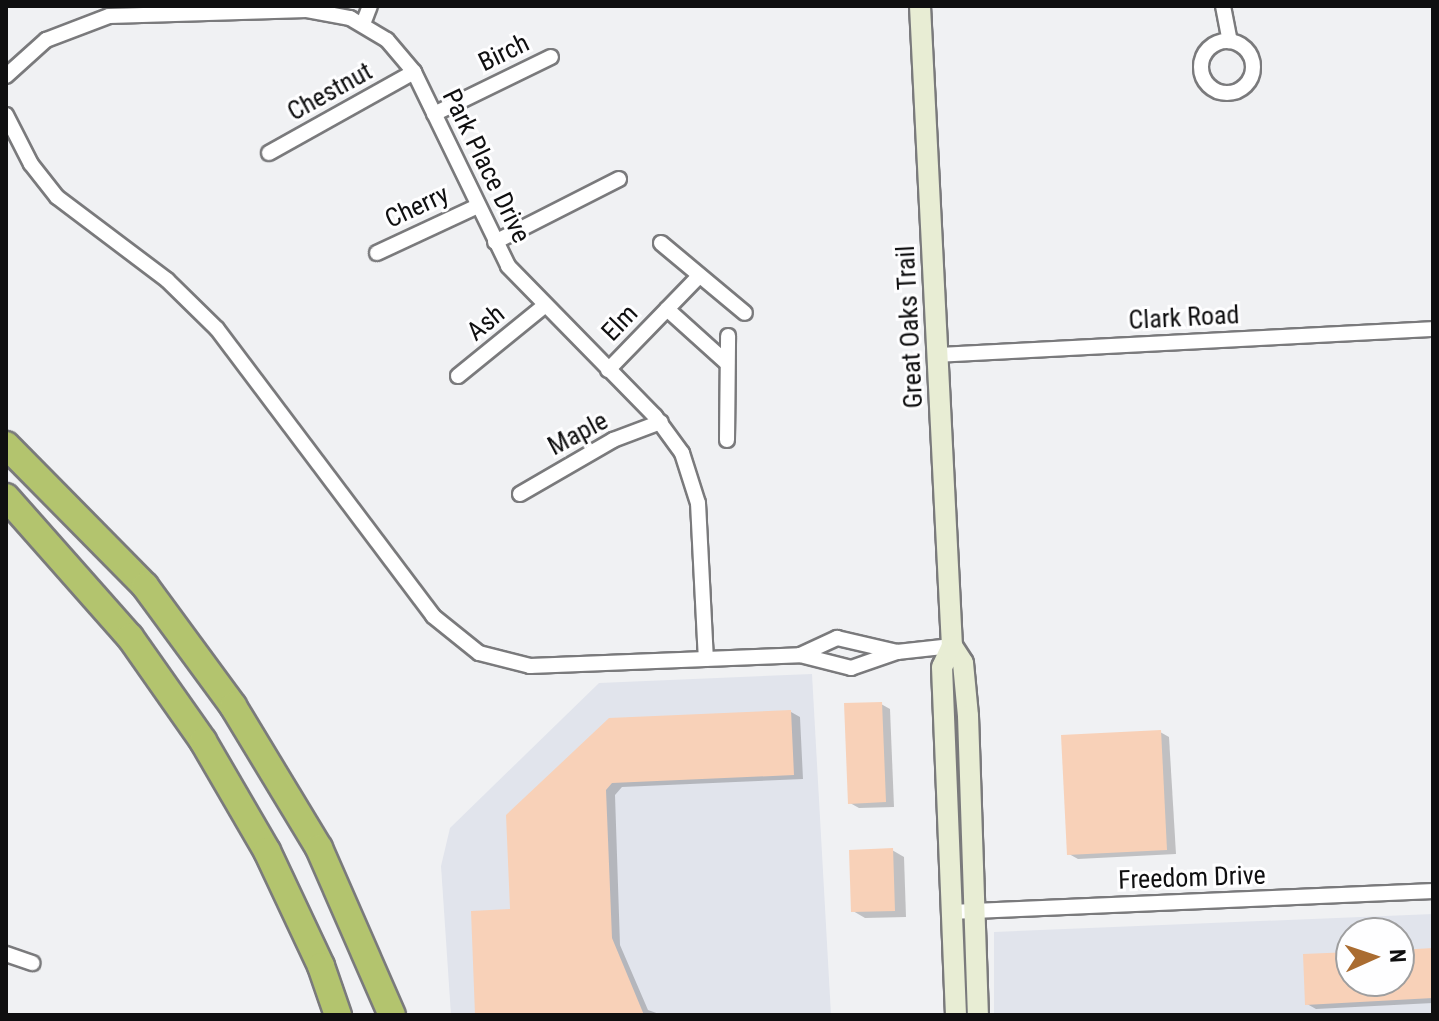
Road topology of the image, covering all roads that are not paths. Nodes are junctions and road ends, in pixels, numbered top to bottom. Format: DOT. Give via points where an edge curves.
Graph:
graph roads {
  1 [pos="370,6"];
  2 [pos="920,6"];
  3 [pos="1223,6"];
  4 [pos="241,9"];
  5 [pos="108,11"];
  6 [pos="363,24"];
  7 [pos="1230,41"];
  8 [pos="551,57"];
  9 [pos="414,72"];
  10 [pos="7,73"];
  11 [pos="434,114"];
  12 [pos="6,115"];
  13 [pos="269,153"];
  14 [pos="619,179"];
  15 [pos="478,206"];
  16 [pos="495,242"];
  17 [pos="661,243"];
  18 [pos="377,253"];
  19 [pos="698,277"];
  20 [pos="544,306"];
  21 [pos="667,309"];
  22 [pos="745,313"];
  23 [pos="1433,329"];
  24 [pos="728,336"];
  25 [pos="937,355"];
  26 [pos="727,363"];
  27 [pos="608,370"];
  28 [pos="458,376"];
  29 [pos="661,422"];
  30 [pos="727,440"];
  31 [pos="6,445"];
  32 [pos="520,494"];
  33 [pos="6,497"];
  34 [pos="952,646"];
  35 [pos="897,652"];
  36 [pos="800,655"];
  37 [pos="706,659"];
  38 [pos="1433,891"];
  39 [pos="974,911"];
  40 [pos="952,912"];
  41 [pos="6,954"];
  42 [pos="32,963"];
  43 [pos="338,1015"];
  44 [pos="392,1015"];
  45 [pos="956,1015"];
  46 [pos="978,1015"];
  1 -- 6 [label="street"];
  2 -- 25 [label="street, Great Oaks Trail"];
  3 -- 7 [label="street"];
  4 -- 5 [label="street, Park Place Drive"];
  4 -- 6 [label="street, Park Place Drive" via="307,10"];
  5 -- 10 [label="street, Park Place Drive" via="56,34"];
  6 -- 9 [label="street, Park Place Drive" via="387,40"];
  8 -- 11 [label="street, Birch"];
  9 -- 11 [label="street, Park Place Drive"];
  9 -- 13 [label="street, Chestnut"];
  11 -- 15 [label="street, Park Place Drive"];
  12 -- 37 [label="street" via="31,164 57,197 167,280 217,329 309,457 455,638 496,660 530,666"];
  14 -- 16 [label="street"];
  15 -- 16 [label="street, Park Place Drive"];
  15 -- 18 [label="street, Cherry"];
  16 -- 20 [label="street, Park Place Drive" via="523,286"];
  17 -- 19 [label="street"];
  19 -- 21 [label="street, Elm"];
  19 -- 22 [label="street"];
  20 -- 27 [label="street, Park Place Drive"];
  20 -- 28 [label="street, Ash"];
  21 -- 26 [label="street, Elm"];
  21 -- 27 [label="street, Elm"];
  23 -- 25 [label="street, Clark Road"];
  24 -- 26 [label="street"];
  25 -- 34 [label="street, Great Oaks Trail"];
  26 -- 30 [label="street"];
  27 -- 29 [label="street, Park Place Drive"];
  29 -- 32 [label="street, Maple" via="613,440"];
  29 -- 37 [label="street, Park Place Drive" via="682,453 698,503"];
  31 -- 44 [label="highway" via="145,586 233,706 319,848"];
  33 -- 43 [label="highway" via="130,637 203,741 294,905"];
  34 -- 35 [label="street"];
  34 -- 39 [label="street, Great Oaks Trail" via="963,663 968,716"];
  34 -- 40 [label="street, Great Oaks Trail" via="942,667"];
  35 -- 36 [label="street" via="851,668"];
  35 -- 36 [label="street" via="837,638"];
  36 -- 37 [label="street"];
  38 -- 39 [label="street, Freedom Drive"];
  39 -- 40 [label="street, Freedom Drive"];
  39 -- 46 [label="street, Great Oaks Trail"];
  40 -- 45 [label="street, Great Oaks Trail"];
  41 -- 42 [label="street"];
}
